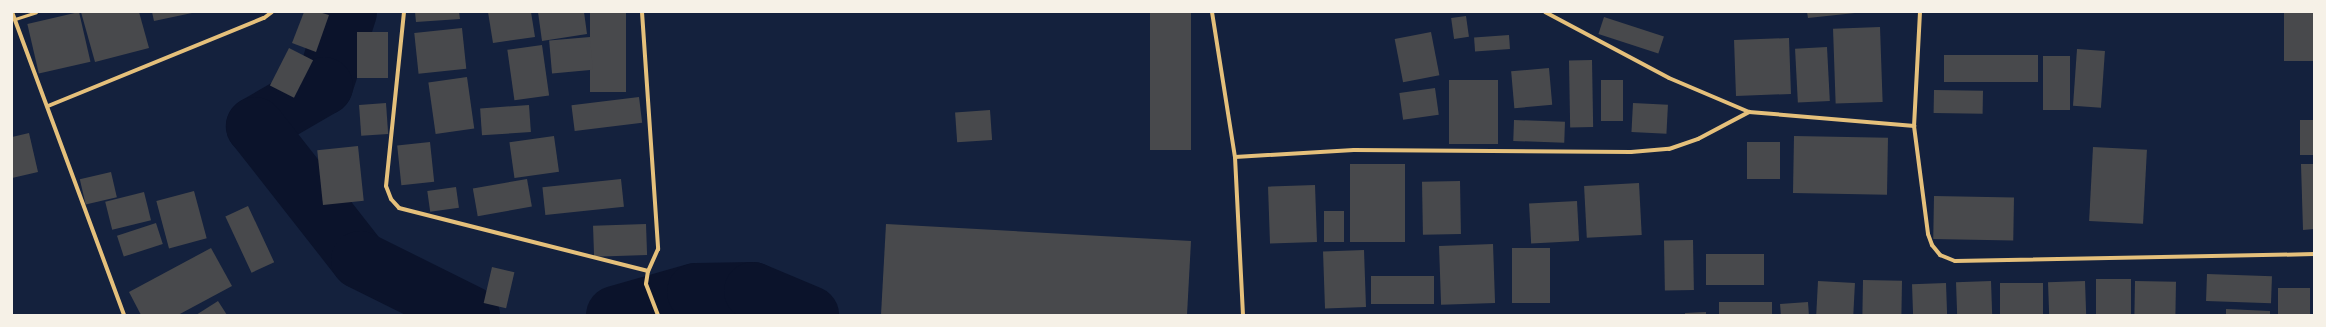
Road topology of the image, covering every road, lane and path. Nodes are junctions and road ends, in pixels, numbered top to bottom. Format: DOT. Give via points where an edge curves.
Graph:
graph roads {
  1 [pos="12,12"];
  2 [pos="36,12"];
  3 [pos="272,12"];
  4 [pos="404,12"];
  5 [pos="642,12"];
  6 [pos="1212,12"];
  7 [pos="1545,12"];
  8 [pos="1920,12"];
  9 [pos="15,19"];
  10 [pos="48,106"];
  11 [pos="1750,112"];
  12 [pos="1914,126"];
  13 [pos="1235,157"];
  14 [pos="2314,254"];
  15 [pos="648,271"];
  16 [pos="124,315"];
  17 [pos="658,315"];
  18 [pos="1243,315"];
  1 -- 9 [label="street"];
  2 -- 9 [label="lane"];
  3 -- 10 [label="street" via="264,18"];
  4 -- 15 [label="street" via="386,186 391,199 399,208"];
  5 -- 15 [label="street" via="658,249"];
  6 -- 13 [label="street"];
  7 -- 11 [label="street" via="1669,78"];
  8 -- 12 [label="street"];
  9 -- 10 [label="street"];
  10 -- 16 [label="street"];
  11 -- 12 [label="street"];
  11 -- 13 [label="street" via="1698,139 1669,149 1631,152 1354,150"];
  12 -- 14 [label="street" via="1928,234 1940,255 1955,261"];
  13 -- 18 [label="street"];
  15 -- 17 [label="street" via="648,288"];
}
